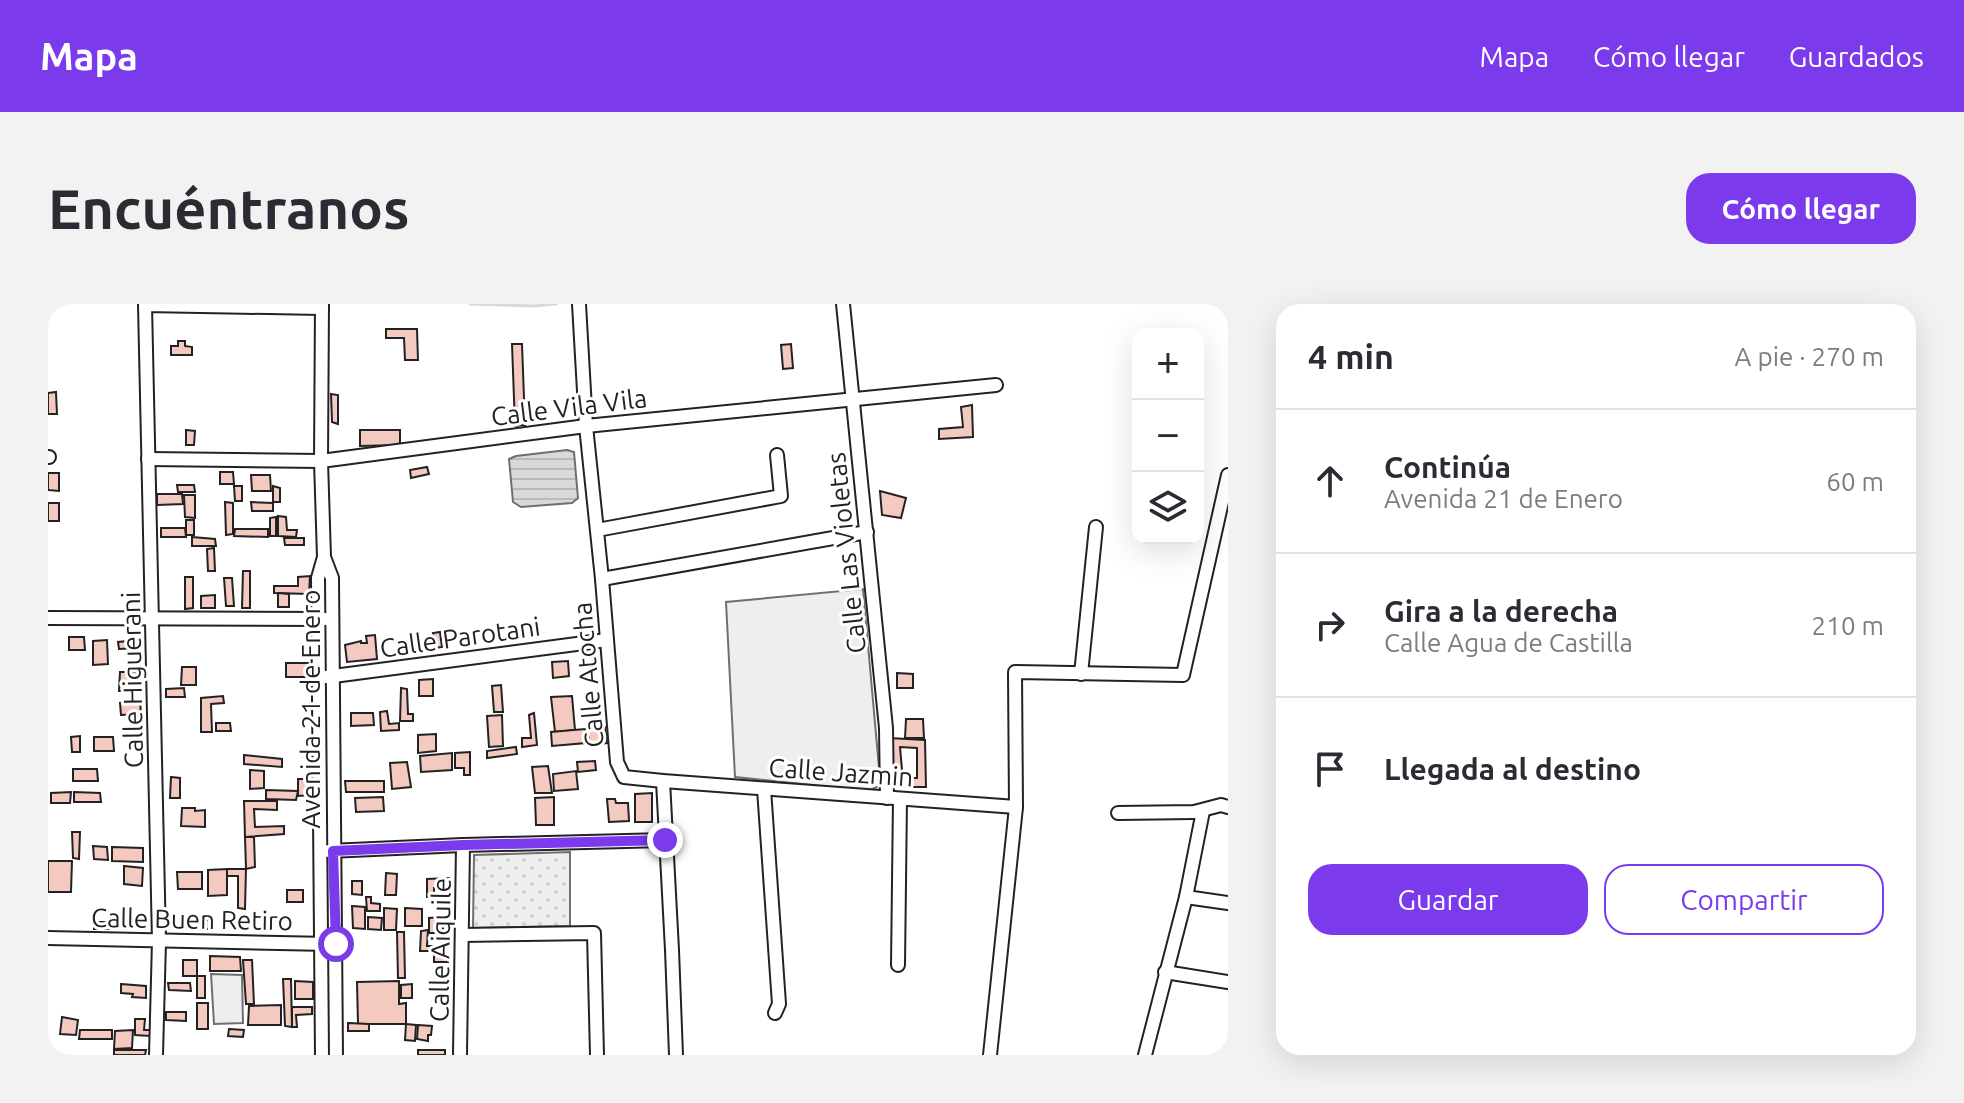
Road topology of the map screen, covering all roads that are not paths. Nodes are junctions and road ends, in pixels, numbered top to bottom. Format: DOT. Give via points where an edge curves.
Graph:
graph roads {
  1 [pos="579,304"];
  2 [pos="843,304"];
  3 [pos="145,305"];
  4 [pos="322,306"];
  5 [pos="996,385"];
  6 [pos="852,400"];
  7 [pos="586,426"];
  8 [pos="777,455"];
  9 [pos="148,459"];
  10 [pos="321,461"];
  11 [pos="1228,475"];
  12 [pos="1096,527"];
  13 [pos="597,530"];
  14 [pos="867,532"];
  15 [pos="602,579"];
  16 [pos="48,618"];
  17 [pos="153,619"];
  18 [pos="325,619"];
  19 [pos="607,640"];
  20 [pos="1081,674"];
  21 [pos="326,677"];
  22 [pos="663,781"];
  23 [pos="764,789"];
  24 [pos="893,798"];
  25 [pos="1016,807"];
  26 [pos="1228,807"];
  27 [pos="1203,811"];
  28 [pos="1118,813"];
  29 [pos="665,840"];
  30 [pos="463,845"];
  31 [pos="327,851"];
  32 [pos="1186,897"];
  33 [pos="1228,903"];
  34 [pos="462,935"];
  35 [pos="48,938"];
  36 [pos="159,941"];
  37 [pos="329,944"];
  38 [pos="898,965"];
  39 [pos="1165,972"];
  40 [pos="1228,982"];
  41 [pos="775,1013"];
  42 [pos="676,1054"];
  43 [pos="156,1055"];
  44 [pos="322,1055"];
  45 [pos="336,1055"];
  46 [pos="460,1055"];
  47 [pos="597,1055"];
  48 [pos="990,1055"];
  49 [pos="1145,1055"];
  1 -- 7 [label="street, Calle Atocha"];
  2 -- 6 [label="street, Calle Las Violetas"];
  3 -- 4 [label="street"];
  3 -- 9 [label="street, Calle Higuerani"];
  4 -- 10 [label="street, Avenida 21 de Enero"];
  5 -- 6 [label="street, Calle Vila Vila"];
  6 -- 7 [label="street, Calle Vila Vila"];
  6 -- 14 [label="street, Calle Las Violetas"];
  7 -- 10 [label="street, Calle Vila Vila"];
  7 -- 13 [label="street, Calle Atocha"];
  8 -- 13 [label="street" via="781,496"];
  9 -- 10 [label="street, Calle Vila Vila"];
  9 -- 17 [label="street, Calle Higuerani"];
  10 -- 18 [label="street, Avenida 21 de Enero" via="324,557 332,578"];
  11 -- 20 [label="street" via="1183,675"];
  12 -- 20 [label="street"];
  13 -- 15 [label="street, Calle Atocha"];
  14 -- 15 [label="street"];
  14 -- 24 [label="street, Calle Las Violetas"];
  15 -- 19 [label="street, Calle Atocha"];
  16 -- 17 [label="street"];
  17 -- 18 [label="street"];
  17 -- 36 [label="street, Calle Higuerani"];
  18 -- 21 [label="street, Avenida 21 de Enero"];
  19 -- 21 [label="street, Calle Parotani"];
  19 -- 22 [label="street, Calle Atocha" via="617,762 624,777"];
  20 -- 25 [label="street" via="1015,672"];
  21 -- 31 [label="street, Avenida 21 de Enero"];
  22 -- 23 [label="street, Calle Jazmin"];
  22 -- 29 [label="street"];
  23 -- 24 [label="street, Calle Jazmin"];
  23 -- 41 [label="street" via="779,1004"];
  24 -- 25 [label="street, Calle Jazmin"];
  24 -- 38 [label="street, Calle Las Violetas"];
  25 -- 48 [label="street"];
  26 -- 27 [label="street"];
  27 -- 28 [label="street"];
  27 -- 32 [label="street"];
  29 -- 30 [label="street"];
  29 -- 42 [label="street"];
  30 -- 31 [label="street"];
  30 -- 34 [label="street, Calle Aiquile"];
  31 -- 37 [label="street, Avenida 21 de Enero"];
  32 -- 33 [label="street"];
  32 -- 39 [label="street"];
  34 -- 46 [label="street, Calle Aiquile"];
  34 -- 47 [label="street" via="594,933"];
  35 -- 36 [label="street, Calle Buen Retiro"];
  36 -- 37 [label="street, Calle Buen Retiro"];
  36 -- 43 [label="street, Calle Higuerani"];
  37 -- 44 [label="street, Avenida 21 de Enero"];
  37 -- 45 [label="street, Avenida 21 de Enero"];
  39 -- 40 [label="street"];
  39 -- 49 [label="street"];
}
